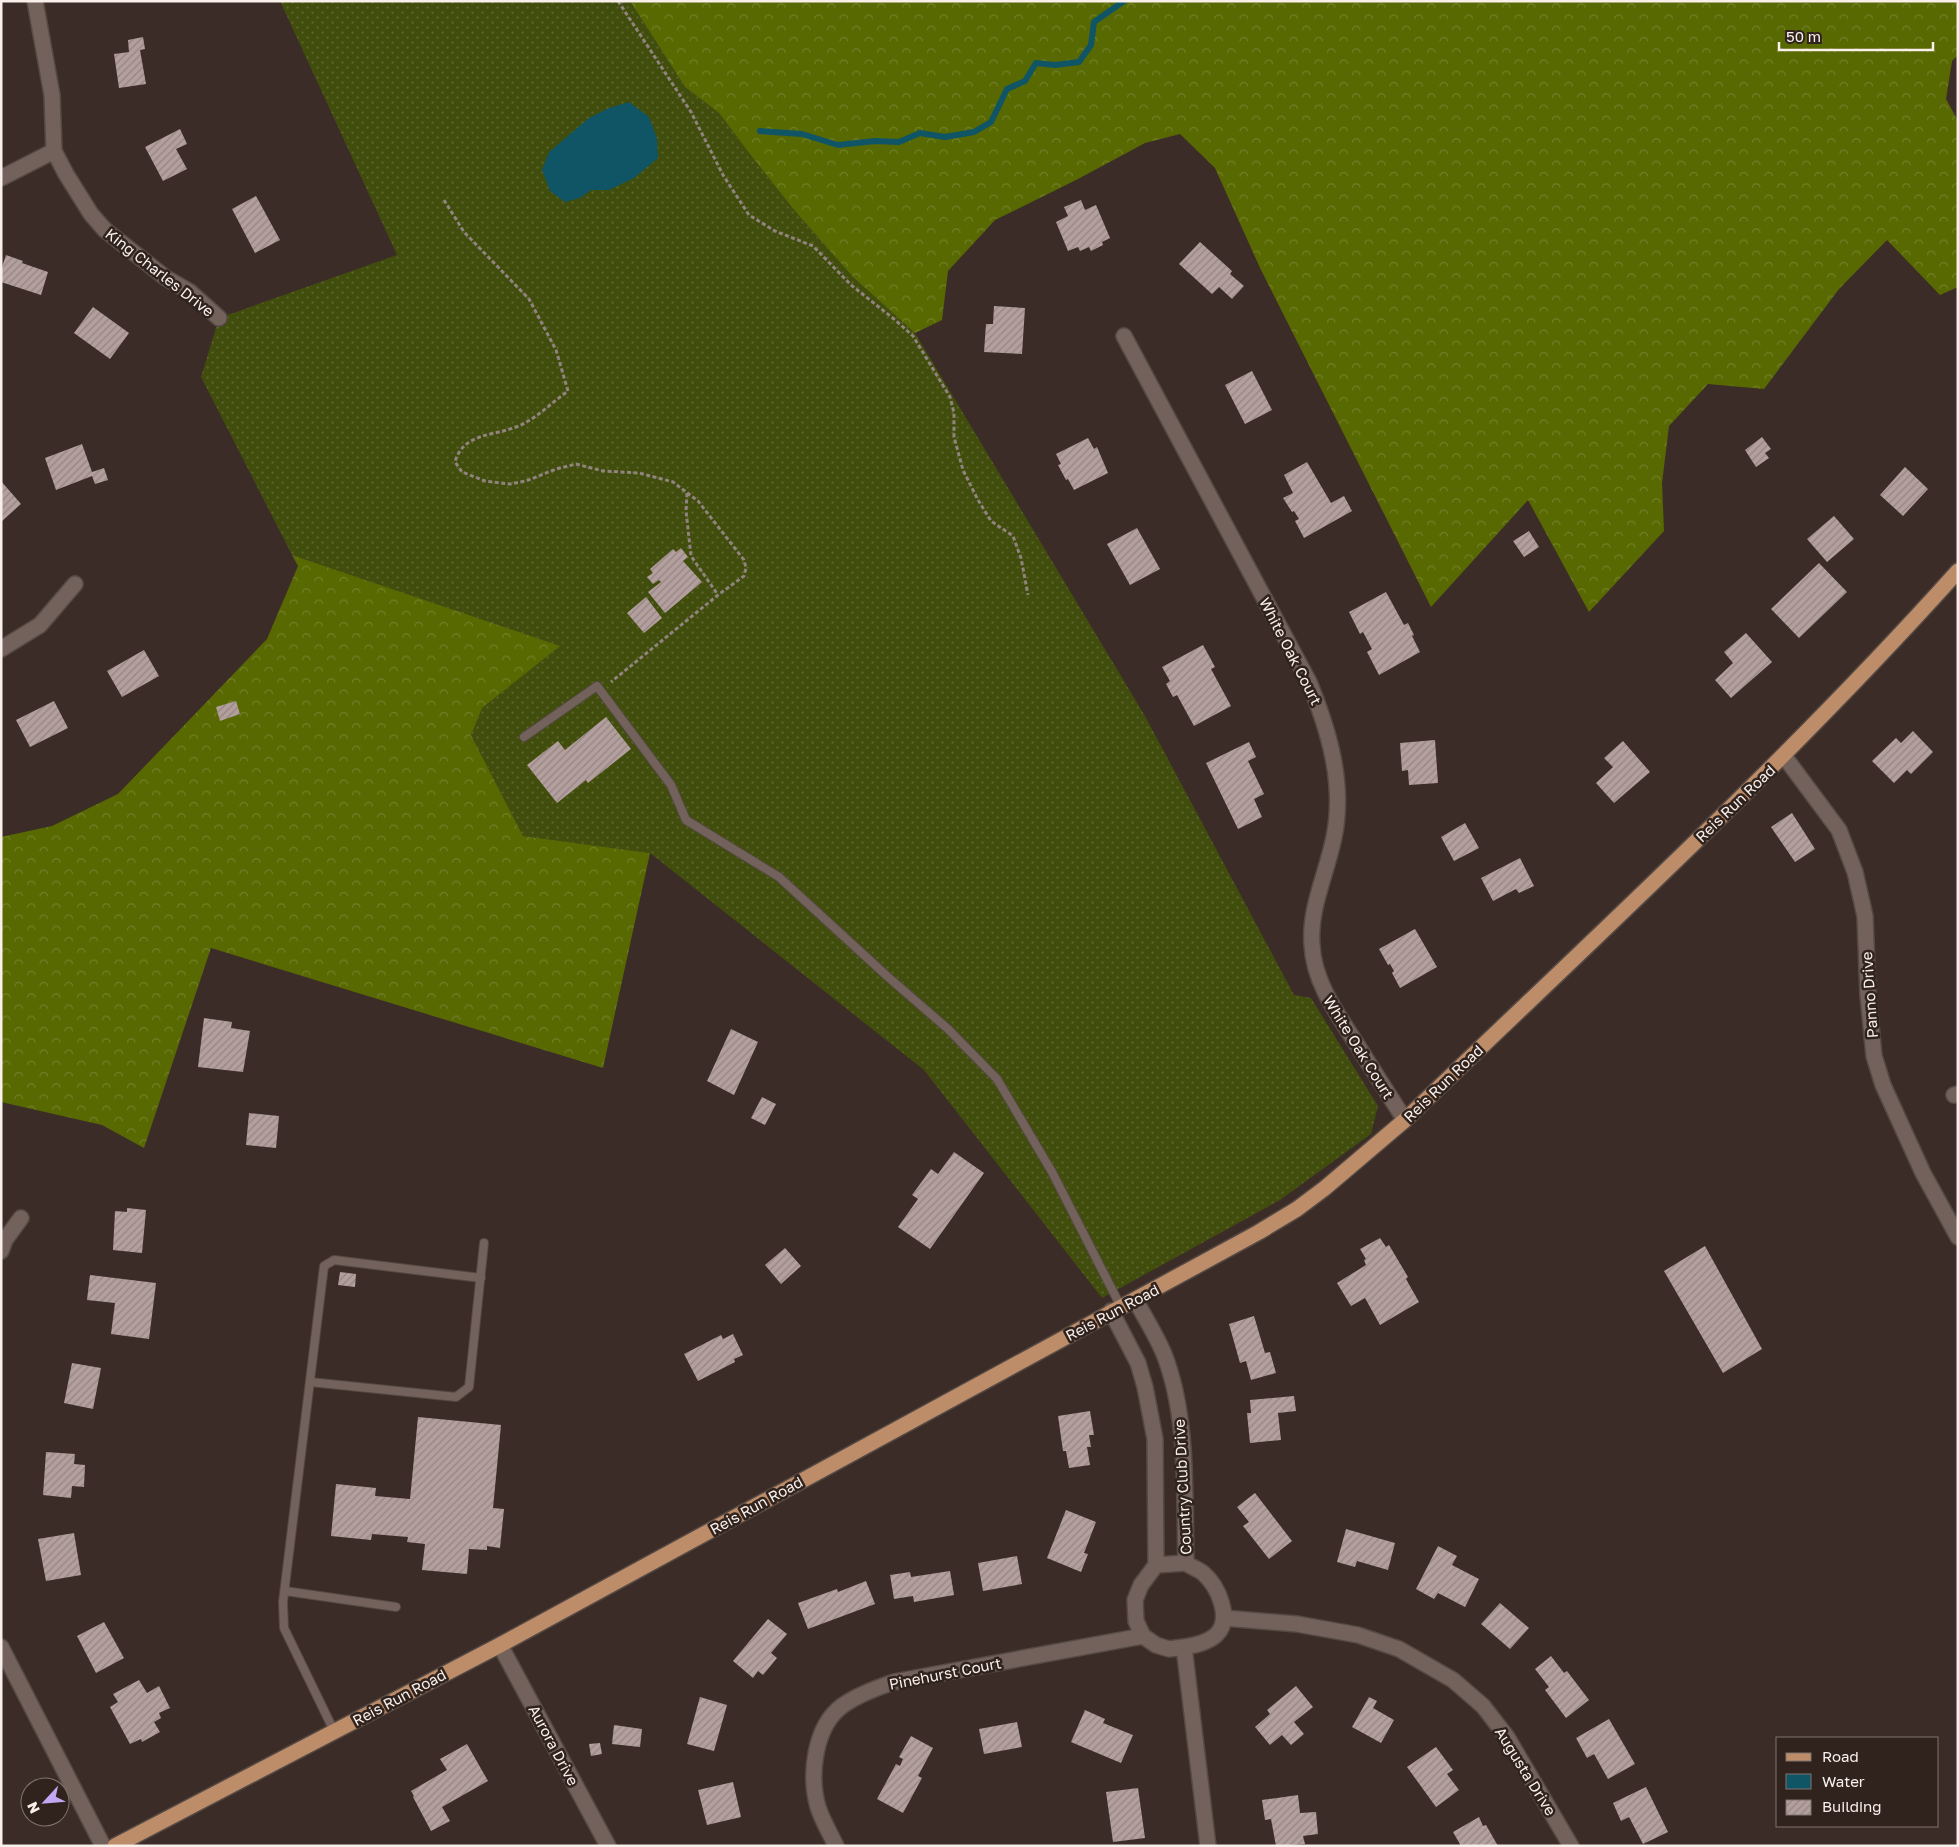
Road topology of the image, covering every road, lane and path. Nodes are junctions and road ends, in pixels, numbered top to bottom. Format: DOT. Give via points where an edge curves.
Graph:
graph roads {
  1 [pos="35,1"];
  2 [pos="618,1"];
  3 [pos="54,151"];
  4 [pos="1,178"];
  5 [pos="444,200"];
  6 [pos="219,318"];
  7 [pos="1124,336"];
  8 [pos="687,492"];
  9 [pos="1958,571"];
  10 [pos="75,584"];
  11 [pos="718,594"];
  12 [pos="1028,595"];
  13 [pos="1,649"];
  14 [pos="601,690"];
  15 [pos="524,737"];
  16 [pos="1784,756"];
  17 [pos="1405,1120"];
  18 [pos="21,1218"];
  19 [pos="1958,1237"];
  20 [pos="484,1243"];
  21 [pos="1,1251"];
  22 [pos="480,1278"];
  23 [pos="1122,1306"];
  24 [pos="310,1382"];
  25 [pos="1186,1564"];
  26 [pos="1156,1565"];
  27 [pos="285,1591"];
  28 [pos="396,1607"];
  29 [pos="1224,1618"];
  30 [pos="1143,1636"];
  31 [pos="500,1645"];
  32 [pos="1,1647"];
  33 [pos="1184,1647"];
  34 [pos="334,1731"];
  35 [pos="103,1846"];
  36 [pos="115,1846"];
  37 [pos="608,1846"];
  38 [pos="836,1846"];
  39 [pos="1208,1846"];
  40 [pos="1571,1846"];
  1 -- 3 [label="street, King Charles Drive" via="52,95"];
  2 -- 12 [label="path" via="691,112 723,175 749,215 775,231 813,246 851,285 913,336 950,397 954,437 962,470 992,521 1013,536"];
  3 -- 4 [label="street"];
  3 -- 6 [label="street, King Charles Drive" via="91,214 106,230 166,278 190,292"];
  5 -- 8 [label="path" via="464,232 529,299 556,350 568,391 516,427 468,441 455,462 462,472 485,481 510,484 576,464 648,475 673,482"];
  7 -- 17 [label="street, White Oak Court" via="1309,682 1322,715 1336,773 1337,804 1334,836 1314,909 1312,945 1323,991"];
  8 -- 11 [label="path" via="691,556"];
  8 -- 11 [label="path" via="698,501 744,560 744,576"];
  9 -- 16 [label="main road, Reis Run Road"];
  10 -- 13 [label="street" via="40,625"];
  11 -- 14 [label="path"];
  14 -- 15 [label="lane" via="597,686"];
  14 -- 23 [label="lane" via="671,785 686,820 779,878 948,1029 997,1079 1052,1172"];
  16 -- 17 [label="main road, Reis Run Road"];
  16 -- 19 [label="street, Panno Drive" via="1839,830 1855,872 1865,916 1874,1056 1883,1085 1919,1164"];
  17 -- 23 [label="main road, Reis Run Road" via="1358,1162 1297,1209"];
  18 -- 21 [label="street"];
  20 -- 22 [label="lane"];
  22 -- 24 [label="lane" via="468,1387 456,1397"];
  22 -- 24 [label="lane" via="334,1260 324,1266"];
  23 -- 25 [label="street, Country Club Drive" via="1164,1354 1173,1383 1182,1439"];
  23 -- 26 [label="street, Country Club Drive" via="1145,1387 1153,1430"];
  23 -- 31 [label="main road, Reis Run Road"];
  24 -- 27 [label="lane"];
  25 -- 26 [label="street, Country Club Drive"];
  25 -- 29 [label="street, Country Club Drive" via="1203,1574 1215,1589"];
  26 -- 30 [label="street" via="1134,1600 1136,1620"];
  27 -- 28 [label="lane"];
  27 -- 34 [label="lane" via="284,1628"];
  29 -- 33 [label="street" via="1217,1634 1201,1644"];
  29 -- 40 [label="street, Augusta Drive" via="1297,1624 1358,1635 1399,1649 1453,1680 1483,1706 1507,1737"];
  30 -- 33 [label="street" via="1169,1649"];
  30 -- 38 [label="street, Pinehurst Court" via="894,1682 873,1689 840,1708 828,1722 816,1748 813,1776 818,1807"];
  31 -- 34 [label="main road, Reis Run Road"];
  31 -- 37 [label="street, Aurora Drive"];
  32 -- 35 [label="street"];
  33 -- 39 [label="street"];
  34 -- 36 [label="main road, Reis Run Road"];
}
